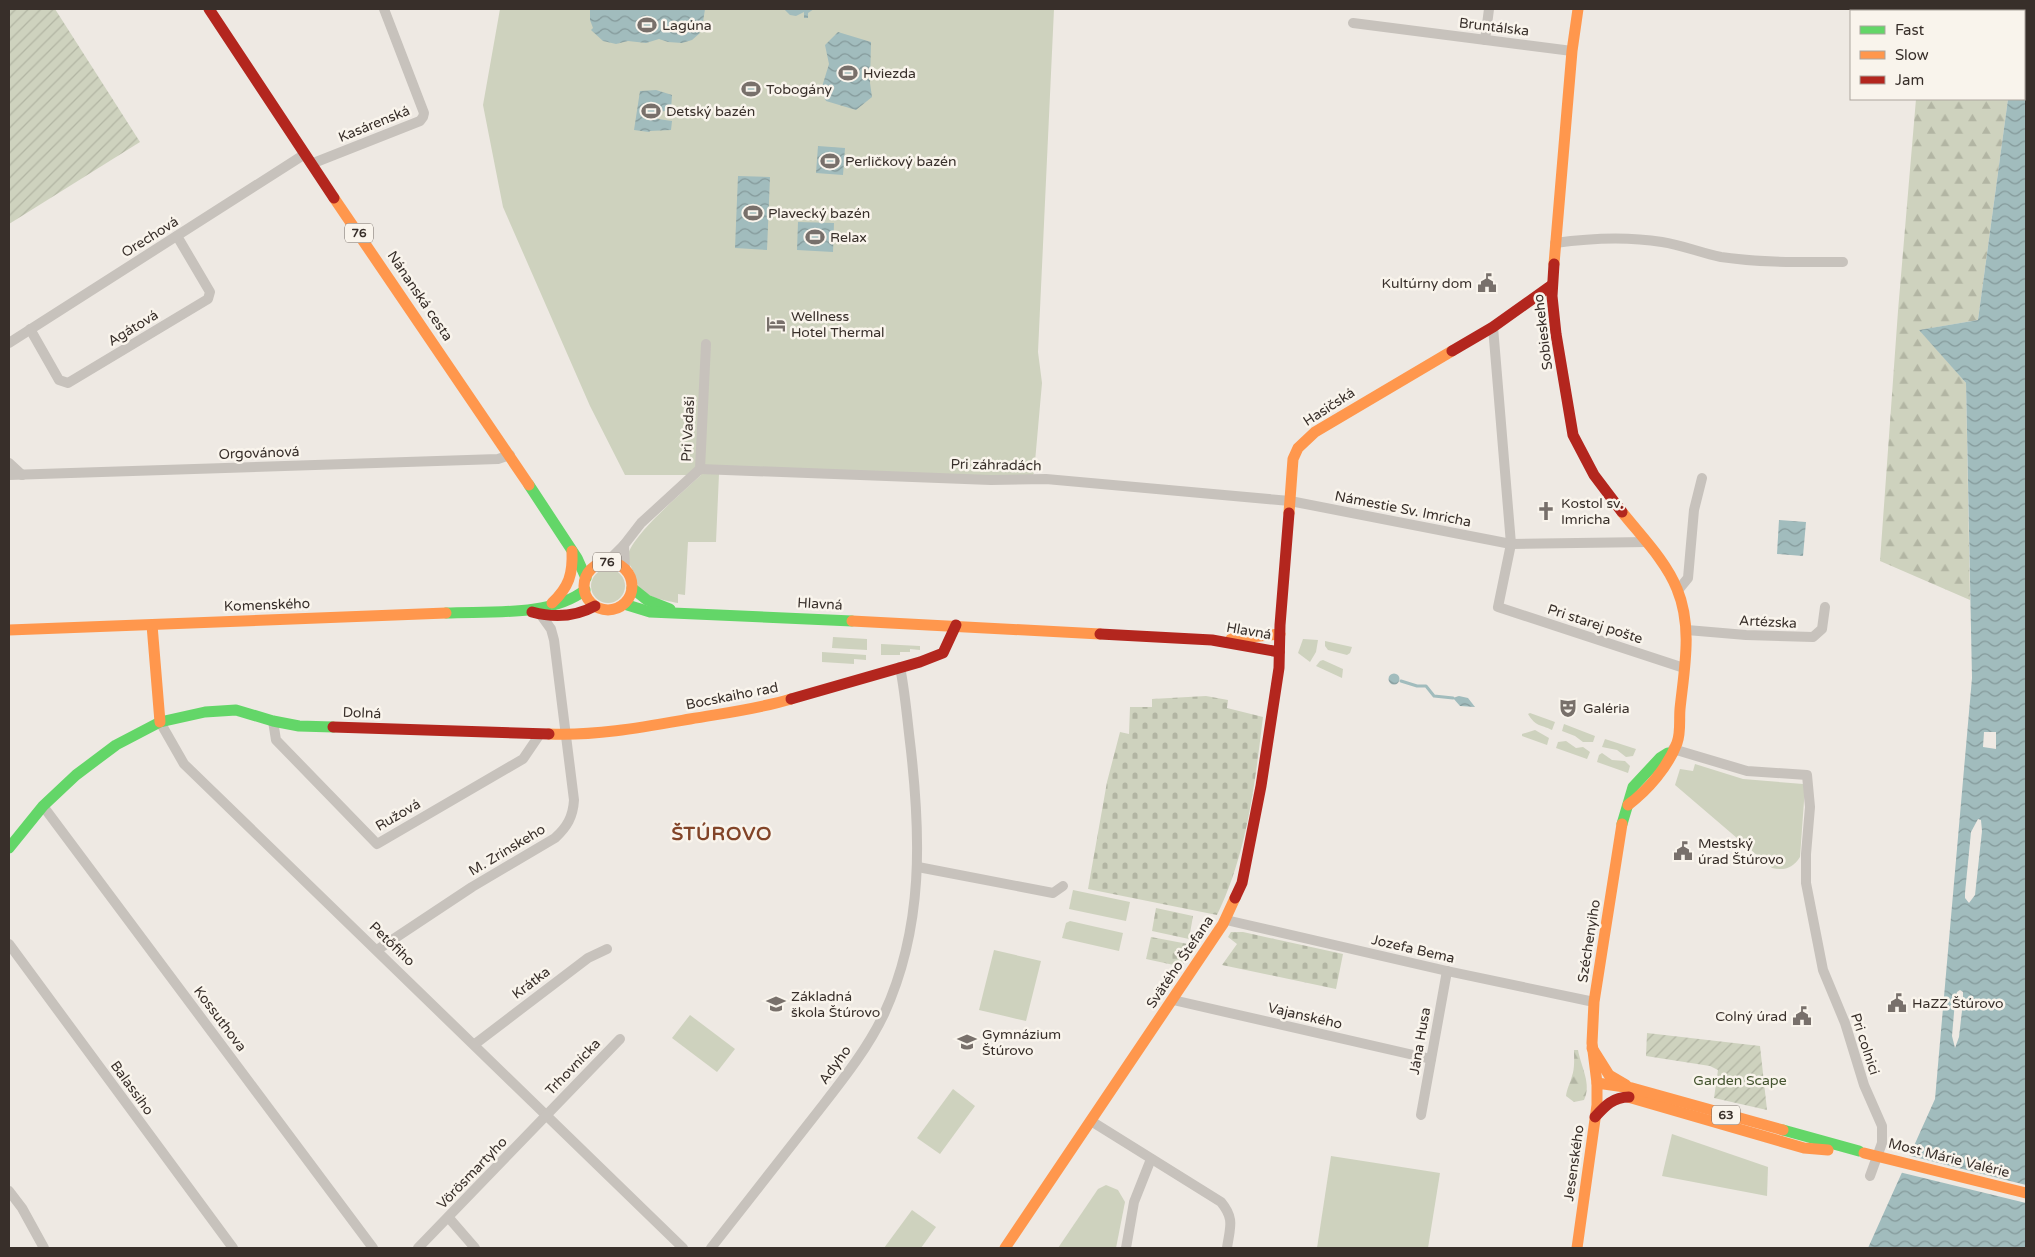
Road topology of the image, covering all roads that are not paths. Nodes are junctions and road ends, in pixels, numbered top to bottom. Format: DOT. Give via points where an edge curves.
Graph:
graph roads {
  1 [pos="209,9"];
  2 [pos="384,9"];
  3 [pos="1489,9"];
  4 [pos="1578,9"];
  5 [pos="1353,23"];
  6 [pos="1485,40"];
  7 [pos="1572,51"];
  8 [pos="304,154"];
  9 [pos="311,164"];
  10 [pos="177,236"];
  11 [pos="1555,243"];
  12 [pos="1843,262"];
  13 [pos="1552,285"];
  14 [pos="1493,327"];
  15 [pos="30,329"];
  16 [pos="9,342"];
  17 [pos="706,344"];
  18 [pos="510,455"];
  19 [pos="9,463"];
  20 [pos="700,469"];
  21 [pos="9,475"];
  22 [pos="22,475"];
  23 [pos="1702,478"];
  24 [pos="1290,502"];
  25 [pos="556,525"];
  26 [pos="1647,542"];
  27 [pos="1511,544"];
  28 [pos="624,545"];
  29 [pos="572,550"];
  30 [pos="596,559"];
  31 [pos="625,569"];
  32 [pos="586,578"];
  33 [pos="632,588"];
  34 [pos="1679,589"];
  35 [pos="585,590"];
  36 [pos="624,604"];
  37 [pos="549,605"];
  38 [pos="595,606"];
  39 [pos="1825,607"];
  40 [pos="526,610"];
  41 [pos="683,612"];
  42 [pos="541,615"];
  43 [pos="569,615"];
  44 [pos="152,625"];
  45 [pos="956,626"];
  46 [pos="9,630"];
  47 [pos="1687,630"];
  48 [pos="1280,634"];
  49 [pos="554,640"];
  50 [pos="1212,640"];
  51 [pos="1280,652"];
  52 [pos="900,667"];
  53 [pos="1684,668"];
  54 [pos="273,721"];
  55 [pos="160,722"];
  56 [pos="540,734"];
  57 [pos="566,735"];
  58 [pos="1673,749"];
  59 [pos="43,806"];
  60 [pos="1628,806"];
  61 [pos="10,844"];
  62 [pos="918,867"];
  63 [pos="1063,886"];
  64 [pos="1226,920"];
  65 [pos="9,944"];
  66 [pos="607,949"];
  67 [pos="377,950"];
  68 [pos="1447,971"];
  69 [pos="1173,1000"];
  70 [pos="1594,1002"];
  71 [pos="620,1039"];
  72 [pos="475,1044"];
  73 [pos="1592,1048"];
  74 [pos="1431,1058"];
  75 [pos="1597,1083"];
  76 [pos="1630,1093"];
  77 [pos="546,1115"];
  78 [pos="1421,1116"];
  79 [pos="1595,1117"];
  80 [pos="1091,1121"];
  81 [pos="1152,1159"];
  82 [pos="1870,1176"];
  83 [pos="9,1191"];
  84 [pos="2026,1193"];
  85 [pos="449,1218"];
  86 [pos="44,1248"];
  87 [pos="233,1248"];
  88 [pos="373,1248"];
  89 [pos="418,1248"];
  90 [pos="475,1248"];
  91 [pos="683,1248"];
  92 [pos="711,1248"];
  93 [pos="1004,1248"];
  94 [pos="1126,1248"];
  95 [pos="1227,1248"];
  96 [pos="1578,1248"];
  1 -- 8 [label="street, Nánanská cesta / 76"];
  2 -- 9 [label="street, Kasárenská" via="423,117 420,121"];
  3 -- 6 [label="street"];
  4 -- 7 [label="street, Sobieskeho"];
  5 -- 6 [label="street, Bruntálska"];
  6 -- 7 [label="street, Bruntálska"];
  7 -- 11 [label="street, Sobieskeho"];
  8 -- 9 [label="street, Nánanská cesta / 76"];
  8 -- 10 [label="street, Orechová"];
  9 -- 18 [label="street, Nánanská cesta / 76"];
  10 -- 15 [label="street, Orechová"];
  10 -- 15 [label="street, Agátová" via="210,292 208,300 68,383 59,380"];
  11 -- 12 [label="street" via="1591,238 1648,240 1740,259 1776,263"];
  11 -- 13 [label="street, Sobieskeho"];
  13 -- 14 [label="street, Hasičská"];
  13 -- 26 [label="street, Sobieskeho" via="1556,334 1573,435 1594,475"];
  14 -- 24 [label="street, Hasičská" via="1307,438 1293,459"];
  14 -- 27 [label="street"];
  15 -- 16 [label="street, Orechová"];
  17 -- 20 [label="street, Pri Vadaši"];
  18 -- 22 [label="street, Orgovánová" via="498,459"];
  18 -- 25 [label="street, Nánanská cesta / 76"];
  19 -- 22 [label="street"];
  20 -- 24 [label="street, Pri záhradách" via="991,480 1046,479"];
  20 -- 28 [label="street, Pri Vadaši" via="641,522"];
  21 -- 22 [label="street, Orgovánová"];
  23 -- 34 [label="street" via="1694,510 1688,578"];
  24 -- 27 [label="street, Námestie Sv. Imricha"];
  24 -- 48 [label="street, Hasičská"];
  25 -- 29 [label="street, 76"];
  25 -- 30 [label="street, 76"];
  26 -- 27 [label="street, Námestie Sv. Imricha"];
  26 -- 34 [label="street, Sobieskeho"];
  27 -- 53 [label="street, Pri starej pošte" via="1498,607"];
  28 -- 30 [label="street, Pri Vadaši"];
  28 -- 31 [label="street"];
  29 -- 32 [label="street, 76"];
  29 -- 37 [label="street" via="570,582"];
  30 -- 31 [label="street, 76" via="616,563"];
  30 -- 32 [label="street, 76"];
  31 -- 33 [label="street, 76" via="631,578"];
  32 -- 35 [label="street, 76"];
  33 -- 36 [label="street, 76"];
  33 -- 41 [label="street, Hlavná" via="647,600"];
  34 -- 47 [label="street, Sobieskeho"];
  35 -- 37 [label="street" via="574,598"];
  35 -- 38 [label="street" via="587,598"];
  36 -- 38 [label="street" via="610,610"];
  36 -- 41 [label="street, Hlavná" via="650,612"];
  37 -- 40 [label="street"];
  38 -- 43 [label="street"];
  39 -- 47 [label="street, Artézska" via="1822,629 1813,637"];
  40 -- 42 [label="street"];
  40 -- 44 [label="street, Komenského"];
  41 -- 45 [label="street, Hlavná"];
  42 -- 43 [label="street"];
  42 -- 49 [label="street"];
  43 -- 49 [label="street" via="559,623"];
  44 -- 46 [label="street, Komenského"];
  44 -- 55 [label="street, Petőfiho"];
  45 -- 50 [label="street, Hlavná"];
  45 -- 52 [label="street" via="943,653"];
  47 -- 53 [label="street, Sobieskeho"];
  48 -- 50 [label="street, Hlavná"];
  48 -- 51 [label="street, Hasičská"];
  49 -- 57 [label="street, M. Zrínskeho"];
  50 -- 51 [label="street, Hlavná"];
  51 -- 64 [label="street, Svätého Štefana" via="1248,857 1242,882"];
  52 -- 57 [label="street, Bocskaiho rad" via="806,696 733,713"];
  52 -- 62 [label="street, Adyho" via="918,814"];
  53 -- 58 [label="street, Sobieskeho" via="1677,743"];
  54 -- 55 [label="street, Dolná" via="236,710 205,712"];
  54 -- 56 [label="street, Dolná" via="300,726"];
  54 -- 56 [label="street, Ružová" via="276,740 377,844 523,759"];
  55 -- 59 [label="street, Dolná" via="116,745 76,775"];
  55 -- 67 [label="street, Petőfiho" via="184,764"];
  56 -- 57 [label="street, Dolná"];
  57 -- 67 [label="street, M. Zrínskeho" via="574,800 571,818 564,829 555,838 472,887"];
  58 -- 60 [label="street, Sobieskeho" via="1662,770"];
  58 -- 82 [label="street, Pri colnici" via="1747,771 1807,775 1810,807 1806,883 1823,970 1882,1126 1882,1143"];
  59 -- 61 [label="street, Dolná"];
  59 -- 88 [label="street, Kossuthova"];
  60 -- 70 [label="street, Széchenyiho" via="1622,821"];
  62 -- 63 [label="street" via="1053,893"];
  62 -- 92 [label="street, Adyho" via="904,960 884,1014 825,1102"];
  64 -- 68 [label="street, Jozefa Bema"];
  64 -- 69 [label="street, Svätého Štefana"];
  65 -- 87 [label="street, Balassiho"];
  66 -- 72 [label="street, Krátka" via="588,958"];
  67 -- 72 [label="street, Petőfiho"];
  68 -- 70 [label="street, Jozefa Bema"];
  68 -- 74 [label="street, Jána Husa"];
  69 -- 74 [label="street, Vajanského"];
  69 -- 80 [label="street, Svätého Štefana"];
  70 -- 73 [label="street, Széchenyiho"];
  71 -- 77 [label="street, Trhovnícka"];
  72 -- 77 [label="street, Petőfiho"];
  73 -- 75 [label="street, Széchenyiho"];
  73 -- 76 [label="street" via="1609,1075"];
  74 -- 78 [label="street, Jána Husa"];
  75 -- 76 [label="street, 63"];
  75 -- 79 [label="street, Jesenského"];
  76 -- 79 [label="street" via="1610,1102"];
  76 -- 84 [label="street, Most Márie Valérie / 63, bridge"];
  77 -- 85 [label="street, Vörösmartyho"];
  77 -- 91 [label="street, Petőfiho"];
  79 -- 96 [label="street, Jesenského"];
  80 -- 81 [label="street"];
  80 -- 93 [label="street, Svätého Štefana"];
  81 -- 94 [label="street" via="1134,1202"];
  81 -- 95 [label="street" via="1221,1202 1232,1220"];
  83 -- 86 [label="street"];
  85 -- 89 [label="street, Vörösmartyho"];
  85 -- 90 [label="street"];
}
